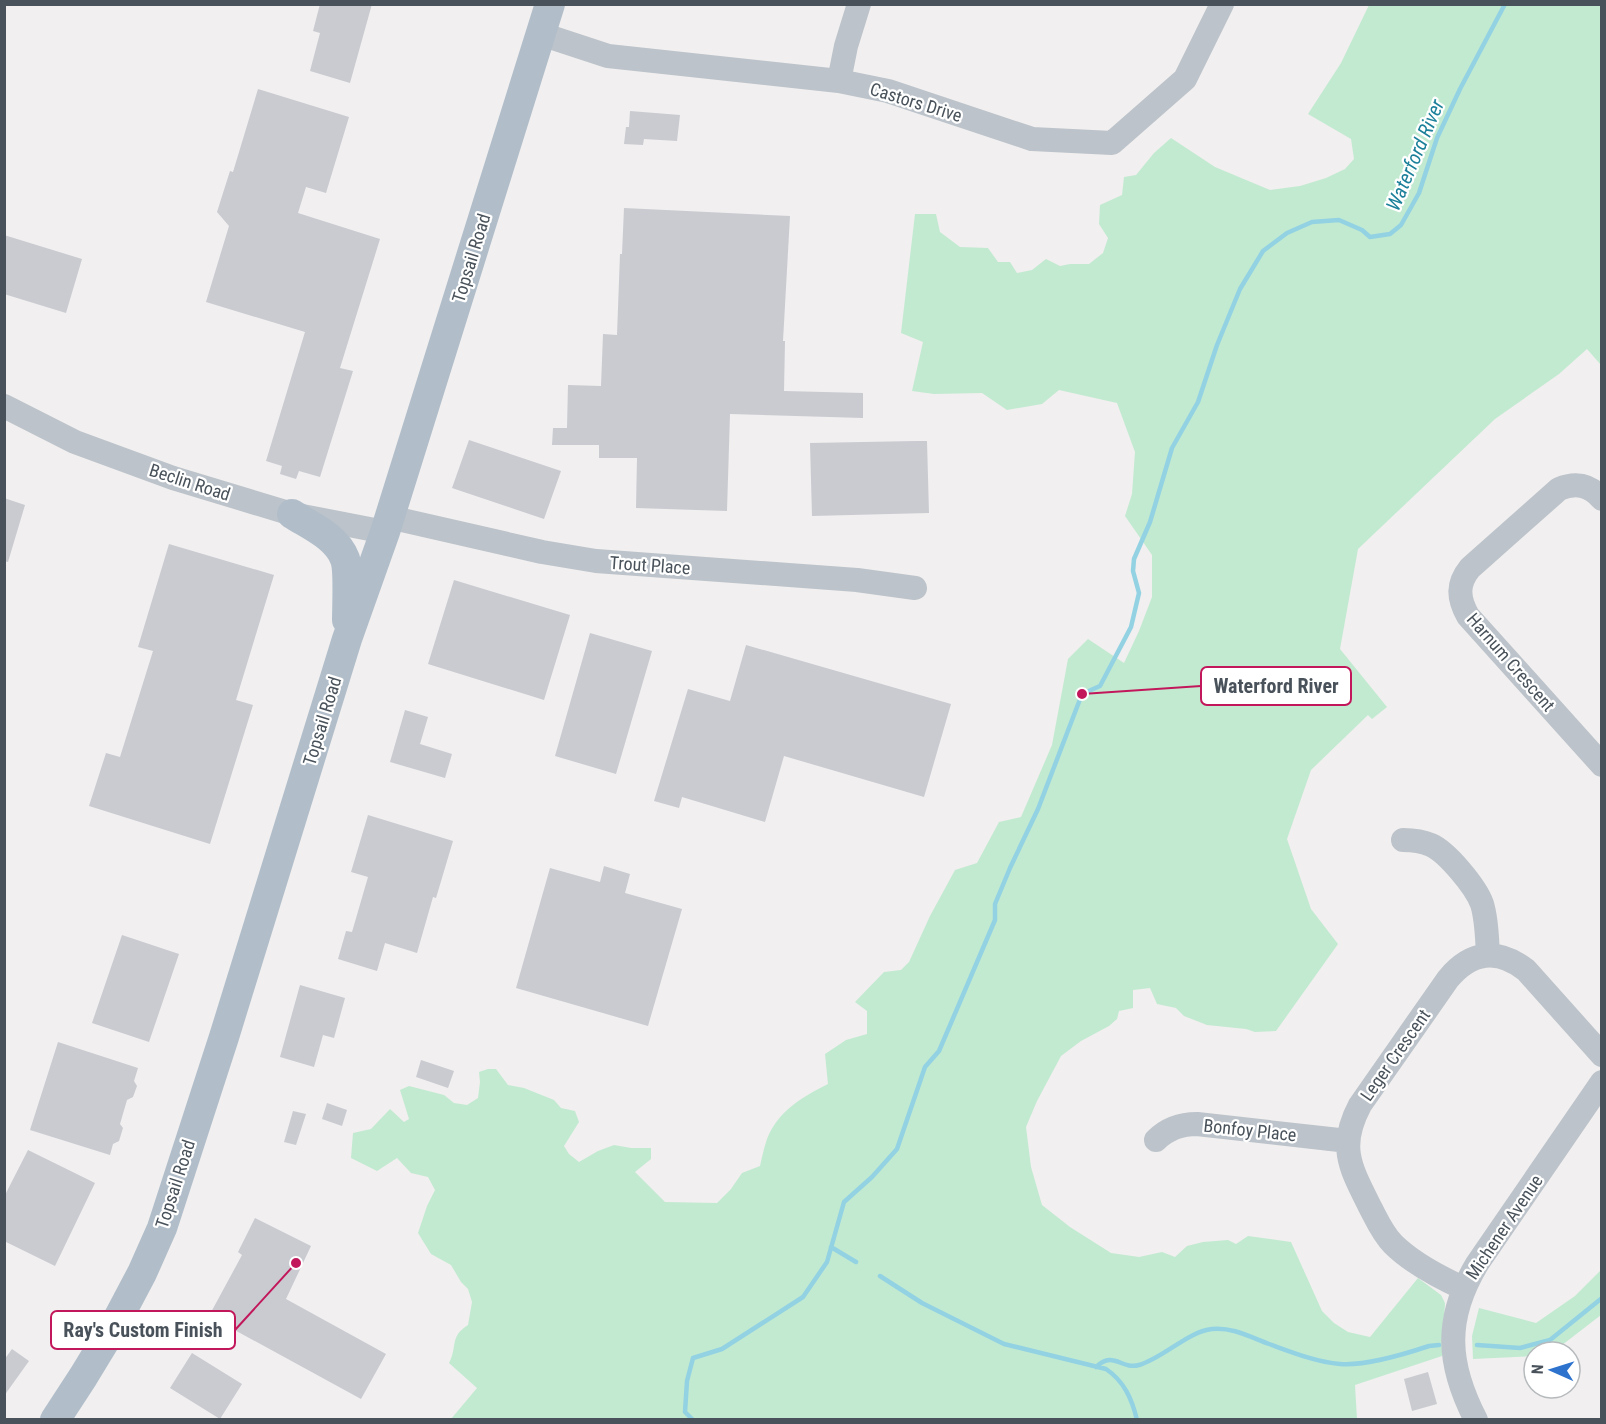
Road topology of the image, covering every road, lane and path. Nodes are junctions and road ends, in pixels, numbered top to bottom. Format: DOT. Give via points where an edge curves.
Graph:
graph roads {
  1 [pos="550,4"];
  2 [pos="859,4"];
  3 [pos="1222,4"];
  4 [pos="541,34"];
  5 [pos="839,81"];
  6 [pos="4,406"];
  7 [pos="1602,499"];
  8 [pos="292,514"];
  9 [pos="387,524"];
  10 [pos="915,588"];
  11 [pos="347,639"];
  12 [pos="1602,765"];
  13 [pos="1403,840"];
  14 [pos="1488,955"];
  15 [pos="1602,1055"];
  16 [pos="1602,1082"];
  17 [pos="1156,1140"];
  18 [pos="1348,1141"];
  19 [pos="1463,1288"];
  20 [pos="55,1419"];
  21 [pos="1476,1419"];
  1 -- 4 [label="main road, Topsail Road"];
  2 -- 5 [label="street"];
  3 -- 5 [label="street, Castors Drive" via="1185,79 1112,143 1032,139 888,91"];
  4 -- 5 [label="street, Castors Drive" via="608,56"];
  4 -- 9 [label="main road, Topsail Road"];
  6 -- 8 [label="street, Beclin Road" via="86,446 173,478"];
  7 -- 12 [label="street, Harnum Crescent" via="1584,486 1559,489 1470,568 1460,586 1468,616"];
  8 -- 9 [label="street, Beclin Road"];
  8 -- 11 [label="main road" via="328,537 346,561"];
  9 -- 10 [label="street, Trout Place" via="596,561 857,580"];
  9 -- 11 [label="main road, Topsail Road"];
  11 -- 20 [label="main road, Topsail Road" via="162,1228 114,1326"];
  13 -- 14 [label="street" via="1438,849 1469,882 1482,903"];
  14 -- 15 [label="street" via="1499,956 1527,970"];
  14 -- 18 [label="street, Leger Crescent" via="1466,962 1448,979 1360,1105"];
  16 -- 19 [label="street, Michener Avenue"];
  17 -- 18 [label="street, Bonfoy Place" via="1170,1129 1197,1124"];
  18 -- 19 [label="street, Leger Crescent" via="1354,1175 1387,1237 1421,1265"];
  19 -- 21 [label="street, Michener Avenue" via="1453,1330 1454,1356 1462,1392"];
}
